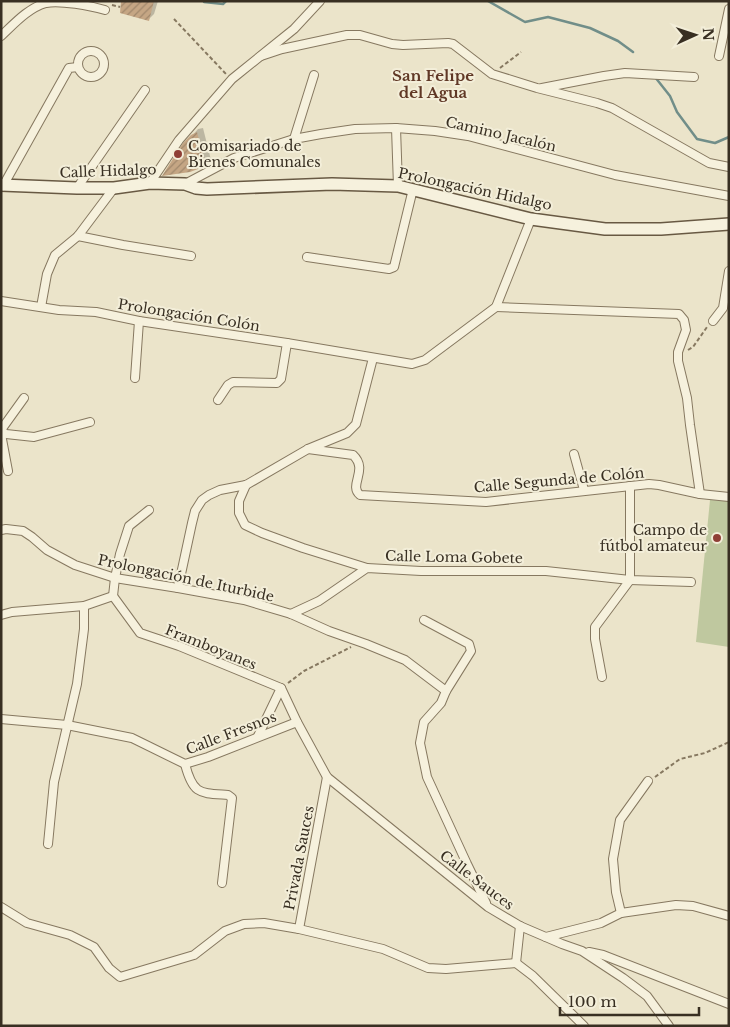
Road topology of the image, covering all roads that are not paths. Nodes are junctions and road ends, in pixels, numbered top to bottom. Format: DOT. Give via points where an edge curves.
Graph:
graph roads {
  1 [pos="320,1"];
  2 [pos="105,10"];
  3 [pos="729,10"];
  4 [pos="1,36"];
  5 [pos="260,56"];
  6 [pos="719,56"];
  7 [pos="78,67"];
  8 [pos="314,75"];
  9 [pos="694,77"];
  10 [pos="537,88"];
  11 [pos="144,90"];
  12 [pos="396,128"];
  13 [pos="294,139"];
  14 [pos="729,166"];
  15 [pos="150,183"];
  16 [pos="185,184"];
  17 [pos="2,186"];
  18 [pos="398,186"];
  19 [pos="77,188"];
  20 [pos="114,188"];
  21 [pos="413,189"];
  22 [pos="729,196"];
  23 [pos="531,219"];
  24 [pos="729,224"];
  25 [pos="78,236"];
  26 [pos="190,256"];
  27 [pos="307,257"];
  28 [pos="729,271"];
  29 [pos="1,301"];
  30 [pos="42,307"];
  31 [pos="496,307"];
  32 [pos="139,321"];
  33 [pos="713,321"];
  34 [pos="287,343"];
  35 [pos="373,358"];
  36 [pos="135,378"];
  37 [pos="24,398"];
  38 [pos="218,400"];
  39 [pos="90,422"];
  40 [pos="1,432"];
  41 [pos="308,448"];
  42 [pos="574,454"];
  43 [pos="8,471"];
  44 [pos="246,484"];
  45 [pos="630,486"];
  46 [pos="584,490"];
  47 [pos="700,494"];
  48 [pos="729,497"];
  49 [pos="149,510"];
  50 [pos="1,530"];
  51 [pos="367,568"];
  52 [pos="115,578"];
  53 [pos="630,580"];
  54 [pos="691,582"];
  55 [pos="178,588"];
  56 [pos="114,596"];
  57 [pos="84,606"];
  58 [pos="291,614"];
  59 [pos="1,615"];
  60 [pos="424,620"];
  61 [pos="602,677"];
  62 [pos="281,688"];
  63 [pos="446,691"];
  64 [pos="1,719"];
  65 [pos="297,722"];
  66 [pos="67,725"];
  67 [pos="258,736"];
  68 [pos="185,764"];
  69 [pos="327,778"];
  70 [pos="648,781"];
  71 [pos="48,844"];
  72 [pos="222,883"];
  73 [pos="1,907"];
  74 [pos="488,907"];
  75 [pos="620,912"];
  76 [pos="729,916"];
  77 [pos="520,926"];
  78 [pos="299,929"];
  79 [pos="546,937"];
  80 [pos="582,951"];
  81 [pos="516,963"];
  82 [pos="729,1004"];
  83 [pos="584,1026"];
  84 [pos="669,1026"];
  1 -- 5 [label="street" via="294,29"];
  2 -- 4 [label="street" via="45,3 21,17"];
  3 -- 6 [label="street"];
  5 -- 10 [label="street" via="347,35 403,45 448,43 492,74"];
  5 -- 15 [label="street" via="232,79 179,140"];
  7 -- 17 [label="street" via="69,68"];
  8 -- 13 [label="street"];
  9 -- 10 [label="street" via="625,73"];
  10 -- 14 [label="street" via="598,102 709,163"];
  11 -- 19 [label="street"];
  12 -- 13 [label="street, Camino Jacalón" via="355,129"];
  12 -- 18 [label="street"];
  12 -- 22 [label="street, Camino Jacalón" via="468,136 615,175"];
  13 -- 16 [label="street, Camino Jacalón" via="234,158"];
  15 -- 16 [label="street, Calle Hidalgo"];
  15 -- 20 [label="street, Calle Hidalgo"];
  16 -- 18 [label="street, Prolongación Hidalgo" via="207,189 332,184"];
  17 -- 19 [label="street, Calle Hidalgo"];
  18 -- 21 [label="street, Prolongación Hidalgo"];
  19 -- 20 [label="street, Calle Hidalgo"];
  20 -- 25 [label="street"];
  21 -- 23 [label="street, Prolongación Hidalgo"];
  21 -- 27 [label="street" via="394,267 389,269"];
  23 -- 24 [label="street, Prolongación Hidalgo" via="605,229 661,230"];
  23 -- 31 [label="street"];
  25 -- 26 [label="street"];
  25 -- 30 [label="street" via="55,256 47,274"];
  28 -- 33 [label="street" via="723,308"];
  29 -- 30 [label="street, Prolongación Colón"];
  30 -- 32 [label="street, Prolongación Colón" via="96,312"];
  31 -- 35 [label="street, Prolongación Colón" via="425,360 412,364"];
  31 -- 47 [label="street" via="679,314 686,330 678,361 687,398"];
  32 -- 34 [label="street, Prolongación Colón"];
  32 -- 36 [label="street"];
  34 -- 35 [label="street, Prolongación Colón"];
  34 -- 38 [label="street" via="281,379 277,383 233,382"];
  35 -- 41 [label="street" via="356,424 347,433"];
  37 -- 40 [label="street"];
  39 -- 40 [label="street" via="34,437"];
  40 -- 43 [label="street"];
  41 -- 44 [label="street"];
  41 -- 46 [label="street, Calle Segunda de Colón" via="354,455 360,467 356,488 360,495 486,502"];
  42 -- 46 [label="street"];
  44 -- 51 [label="street" via="239,501 239,513 245,525 262,534"];
  44 -- 55 [label="street" via="220,490 202,500 192,523"];
  45 -- 46 [label="street, Calle Segunda de Colón"];
  45 -- 47 [label="street, Calle Segunda de Colón" via="659,485"];
  45 -- 53 [label="street"];
  47 -- 48 [label="street, Calle Segunda de Colón"];
  49 -- 52 [label="street" via="129,526"];
  50 -- 52 [label="street, Prolongación de Iturbide" via="23,531 47,550 75,565"];
  51 -- 53 [label="street, Calle Loma Gobete" via="546,571"];
  51 -- 58 [label="street, Calle Loma Gobete" via="319,601"];
  52 -- 55 [label="street, Prolongación de Iturbide"];
  52 -- 56 [label="street"];
  53 -- 54 [label="street, Calle Loma Gobete"];
  53 -- 61 [label="street" via="596,628"];
  55 -- 58 [label="street, Prolongación de Iturbide" via="244,600"];
  56 -- 57 [label="street"];
  56 -- 62 [label="street, Framboyanes" via="140,633"];
  57 -- 59 [label="street"];
  57 -- 66 [label="street" via="77,684"];
  58 -- 63 [label="street, Prolongación de Iturbide" via="405,660"];
  60 -- 63 [label="street" via="470,644 471,651"];
  62 -- 65 [label="street"];
  62 -- 67 [label="street"];
  63 -- 74 [label="street" via="441,703 424,722 420,743 427,778"];
  64 -- 66 [label="street, Calle Fresnos"];
  65 -- 67 [label="street, Calle Fresnos"];
  65 -- 69 [label="street, Calle Sauces"];
  66 -- 68 [label="street, Calle Fresnos" via="132,738"];
  66 -- 71 [label="street" via="54,782"];
  67 -- 68 [label="street, Calle Fresnos"];
  68 -- 72 [label="street" via="194,787 202,793 232,798"];
  69 -- 74 [label="street, Calle Sauces"];
  69 -- 78 [label="street, Privada Sauces"];
  70 -- 75 [label="street" via="620,820 613,859"];
  73 -- 78 [label="street" via="27,923 70,935 94,947 120,977 194,955 225,931 244,924 264,923"];
  74 -- 77 [label="street, Calle Sauces"];
  75 -- 76 [label="street" via="676,905 694,906"];
  75 -- 79 [label="street" via="601,923"];
  77 -- 79 [label="street, Calle Sauces"];
  77 -- 81 [label="street"];
  78 -- 81 [label="street, Privada Sauces" via="376,947 428,968"];
  79 -- 80 [label="street, Calle Sauces"];
  80 -- 82 [label="street" via="602,955"];
  80 -- 84 [label="street, Calle Sauces" via="647,996"];
  81 -- 83 [label="street"];
}
